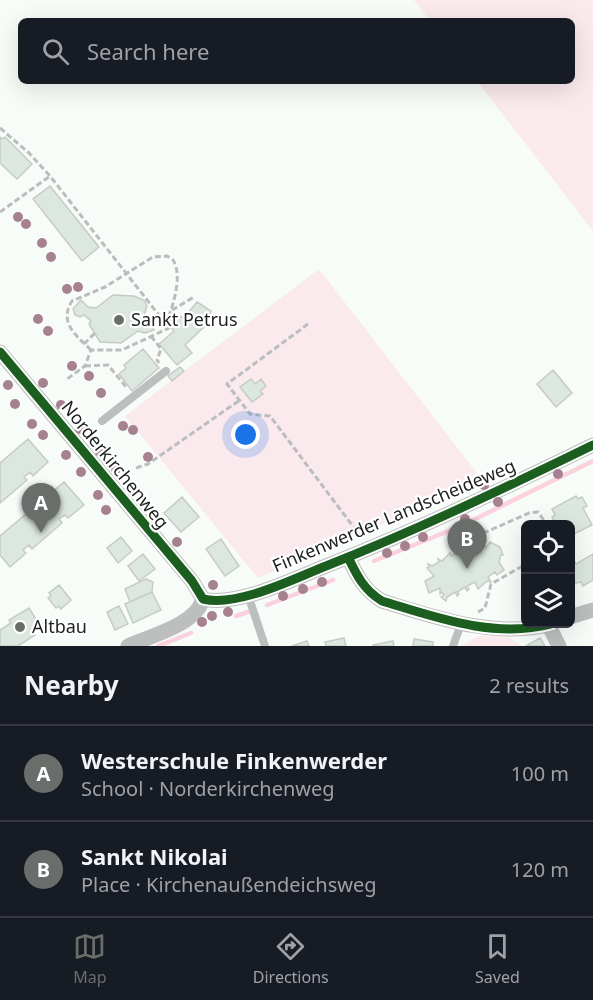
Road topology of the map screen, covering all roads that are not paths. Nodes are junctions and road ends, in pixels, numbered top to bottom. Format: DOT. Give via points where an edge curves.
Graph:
graph roads {
  1 [pos="0,352"];
  2 [pos="166,371"];
  3 [pos="102,422"];
  4 [pos="593,446"];
  5 [pos="348,557"];
  6 [pos="248,595"];
  7 [pos="203,599"];
  8 [pos="593,610"];
  9 [pos="575,615"];
  10 [pos="461,624"];
  11 [pos="521,627"];
  12 [pos="548,628"];
  13 [pos="128,646"];
  14 [pos="266,646"];
  15 [pos="453,646"];
  16 [pos="559,646"];
  1 -- 7 [label="street, Norderkirchenweg"];
  2 -- 3 [label="lane"];
  4 -- 5 [label="street, Finkenwerder Landscheideweg"];
  5 -- 6 [label="street, Finkenwerder Landscheideweg"];
  5 -- 10 [label="street" via="371,595"];
  6 -- 7 [label="street, Finkenwerder Landscheideweg" via="230,600"];
  6 -- 14 [label="lane"];
  7 -- 13 [label="street" via="198,610 185,620"];
  8 -- 9 [label="street"];
  10 -- 11 [label="street"];
  10 -- 15 [label="lane"];
  12 -- 16 [label="street"];
}
